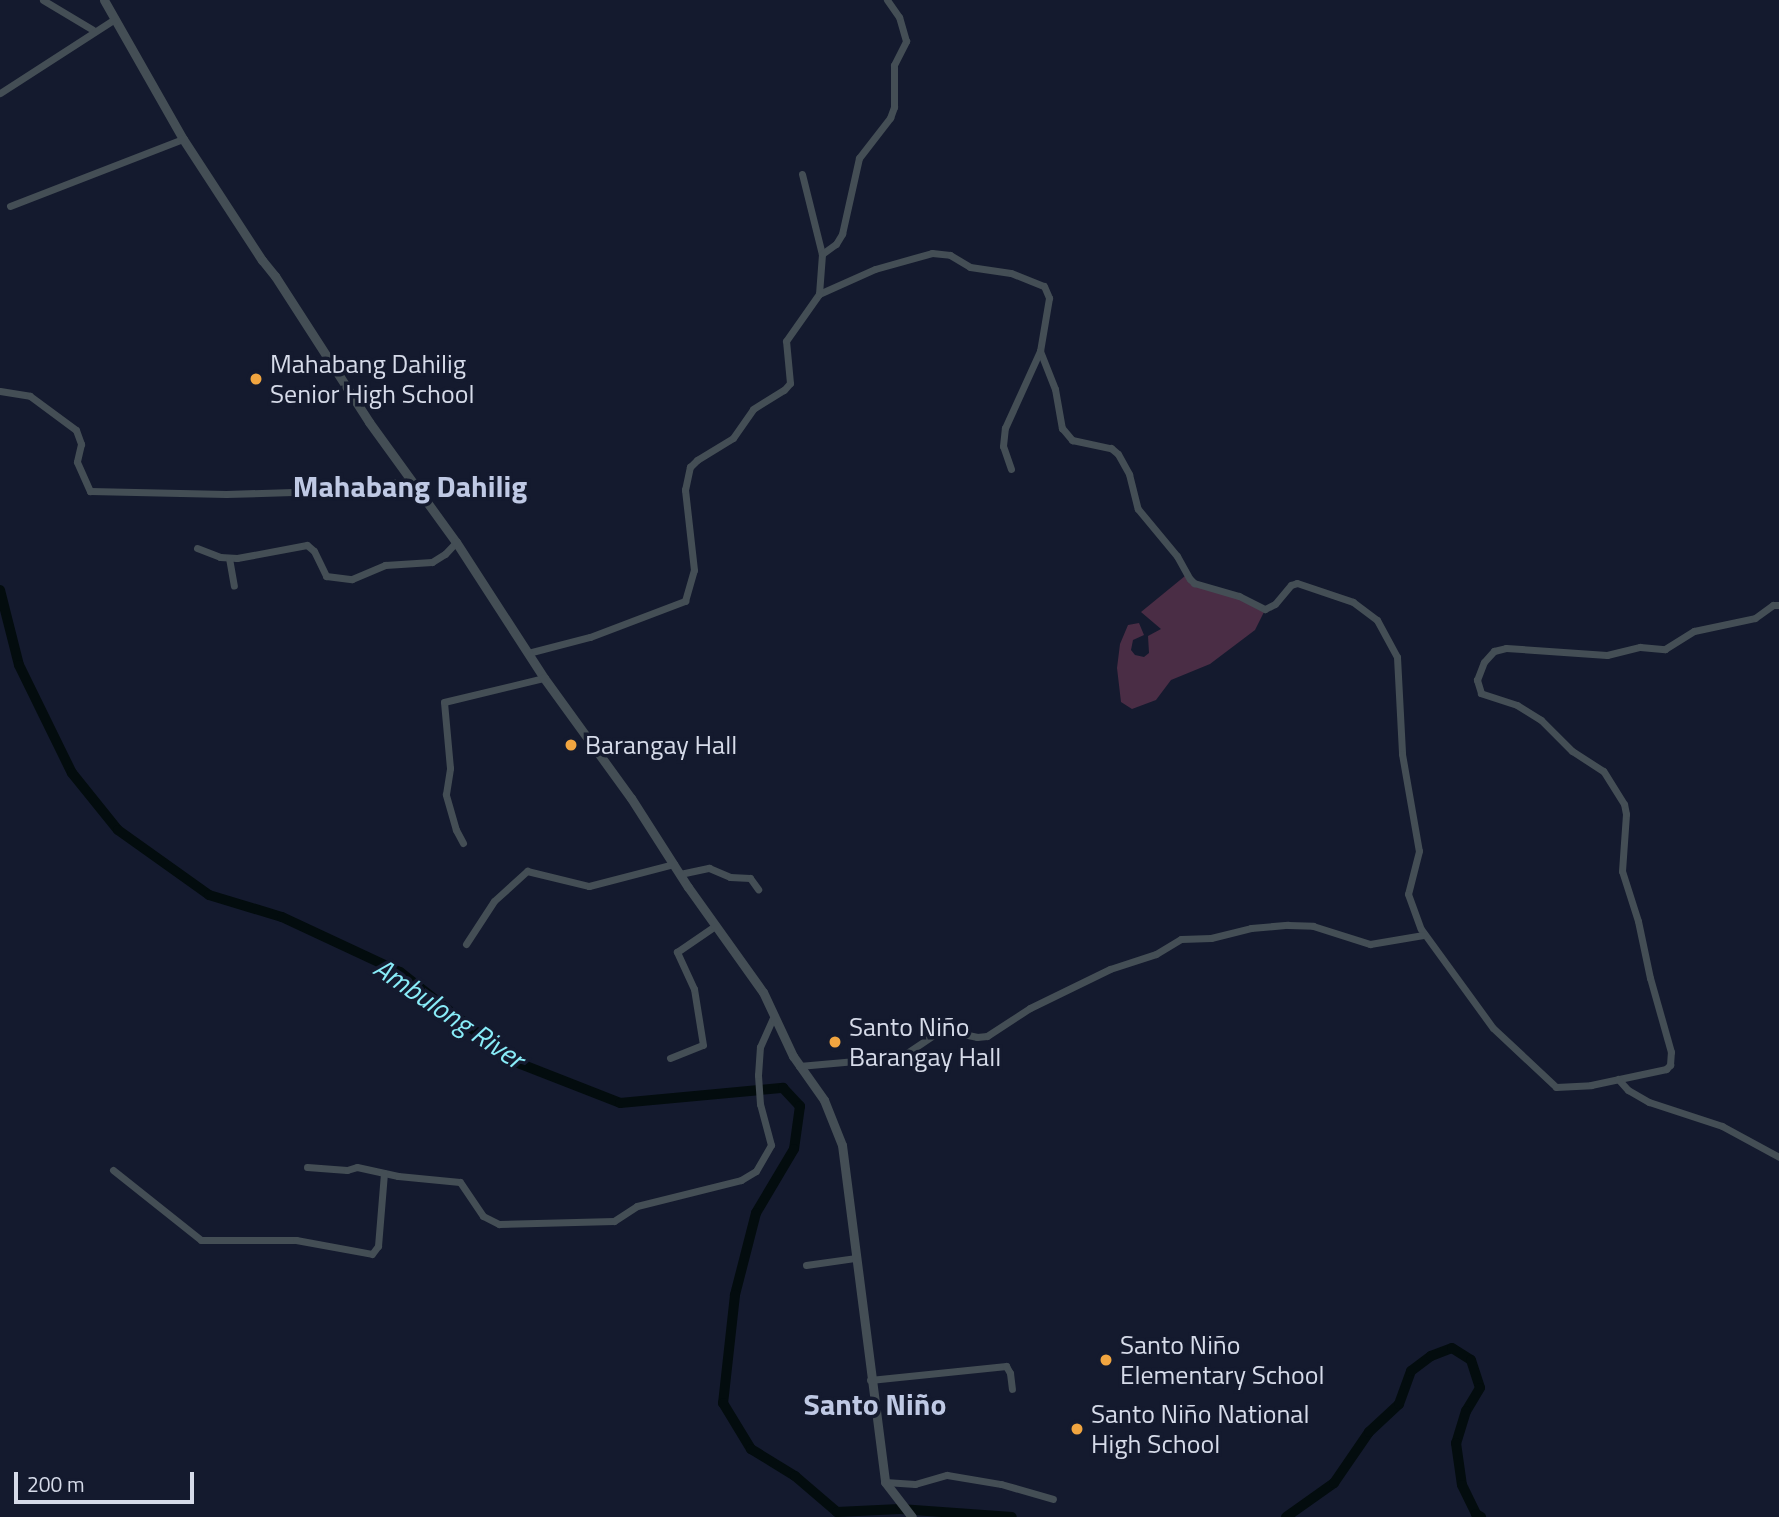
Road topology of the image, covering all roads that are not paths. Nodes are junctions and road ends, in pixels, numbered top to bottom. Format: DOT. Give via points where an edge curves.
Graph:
graph roads {
  1 [pos="43,0"];
  2 [pos="104,0"];
  3 [pos="887,0"];
  4 [pos="115,19"];
  5 [pos="93,30"];
  6 [pos="0,93"];
  7 [pos="183,139"];
  8 [pos="802,174"];
  9 [pos="10,205"];
  10 [pos="822,254"];
  11 [pos="819,294"];
  12 [pos="1040,351"];
  13 [pos="0,391"];
  14 [pos="1011,470"];
  15 [pos="411,481"];
  16 [pos="456,542"];
  17 [pos="197,548"];
  18 [pos="229,558"];
  19 [pos="234,586"];
  20 [pos="1779,605"];
  21 [pos="528,653"];
  22 [pos="544,678"];
  23 [pos="463,844"];
  24 [pos="674,864"];
  25 [pos="680,874"];
  26 [pos="758,889"];
  27 [pos="715,926"];
  28 [pos="1423,935"];
  29 [pos="466,944"];
  30 [pos="774,1016"];
  31 [pos="670,1058"];
  32 [pos="799,1066"];
  33 [pos="1618,1079"];
  34 [pos="1779,1157"];
  35 [pos="307,1167"];
  36 [pos="113,1170"];
  37 [pos="384,1173"];
  38 [pos="855,1258"];
  39 [pos="806,1265"];
  40 [pos="870,1380"];
  41 [pos="1012,1389"];
  42 [pos="886,1484"];
  43 [pos="1053,1499"];
  44 [pos="912,1517"];
  1 -- 5 [label="street"];
  2 -- 4 [label="street"];
  3 -- 10 [label="street" via="899,17 906,41 894,65 894,107 859,158 842,234"];
  4 -- 5 [label="street"];
  4 -- 7 [label="street"];
  5 -- 6 [label="street"];
  7 -- 9 [label="street"];
  7 -- 15 [label="street"];
  8 -- 10 [label="street"];
  10 -- 11 [label="street"];
  11 -- 12 [label="street" via="903,260 932,253 950,255 970,267 1044,286 1049,298"];
  11 -- 21 [label="street" via="786,341 790,383 753,409 733,438 690,467 685,490 694,570 685,601 590,637"];
  12 -- 14 [label="street" via="1005,428 1003,446"];
  12 -- 28 [label="street" via="1066,435 1118,453 1138,509 1194,583 1265,609 1297,583 1353,602 1377,620 1397,657 1402,754 1419,851 1408,894"];
  13 -- 15 [label="street" via="30,396 76,430 81,444 78,462 90,491 253,494"];
  15 -- 16 [label="street"];
  16 -- 18 [label="street" via="432,562 385,565 352,579 326,576 307,545"];
  16 -- 21 [label="street"];
  17 -- 18 [label="street"];
  18 -- 19 [label="street"];
  20 -- 33 [label="street" via="1755,618 1694,631 1665,649 1640,647 1607,655 1506,648 1488,654 1477,680 1477,687 1487,697 1517,705 1541,720 1572,751 1603,771 1624,804 1622,871 1639,920 1672,1058 1666,1069"];
  21 -- 22 [label="street"];
  22 -- 23 [label="street" via="444,702 450,768 446,794"];
  22 -- 24 [label="street"];
  24 -- 25 [label="street"];
  24 -- 29 [label="street" via="589,886 527,871 494,901"];
  25 -- 26 [label="street" via="709,868 730,877 751,878"];
  25 -- 27 [label="street"];
  27 -- 30 [label="street" via="763,992"];
  27 -- 31 [label="street" via="677,952 694,989 703,1045"];
  28 -- 32 [label="street" via="1370,944 1313,926 1288,925 1181,939 1030,1008 987,1036 949,1031 934,1035 901,1057"];
  28 -- 33 [label="street" via="1493,1028 1549,1082 1563,1088"];
  30 -- 32 [label="street"];
  30 -- 37 [label="street" via="760,1047 758,1083 771,1145 751,1176 637,1206 614,1221 499,1224 483,1216 460,1182"];
  32 -- 38 [label="street" via="824,1100 842,1145"];
  33 -- 34 [label="street" via="1649,1102 1722,1126"];
  35 -- 37 [label="street" via="357,1167"];
  36 -- 37 [label="street" via="201,1240 296,1240 372,1254 378,1246"];
  38 -- 39 [label="street"];
  38 -- 40 [label="street"];
  40 -- 41 [label="street" via="1006,1366"];
  40 -- 42 [label="street"];
  42 -- 43 [label="street" via="915,1484 947,1475"];
  42 -- 44 [label="street"];
}
